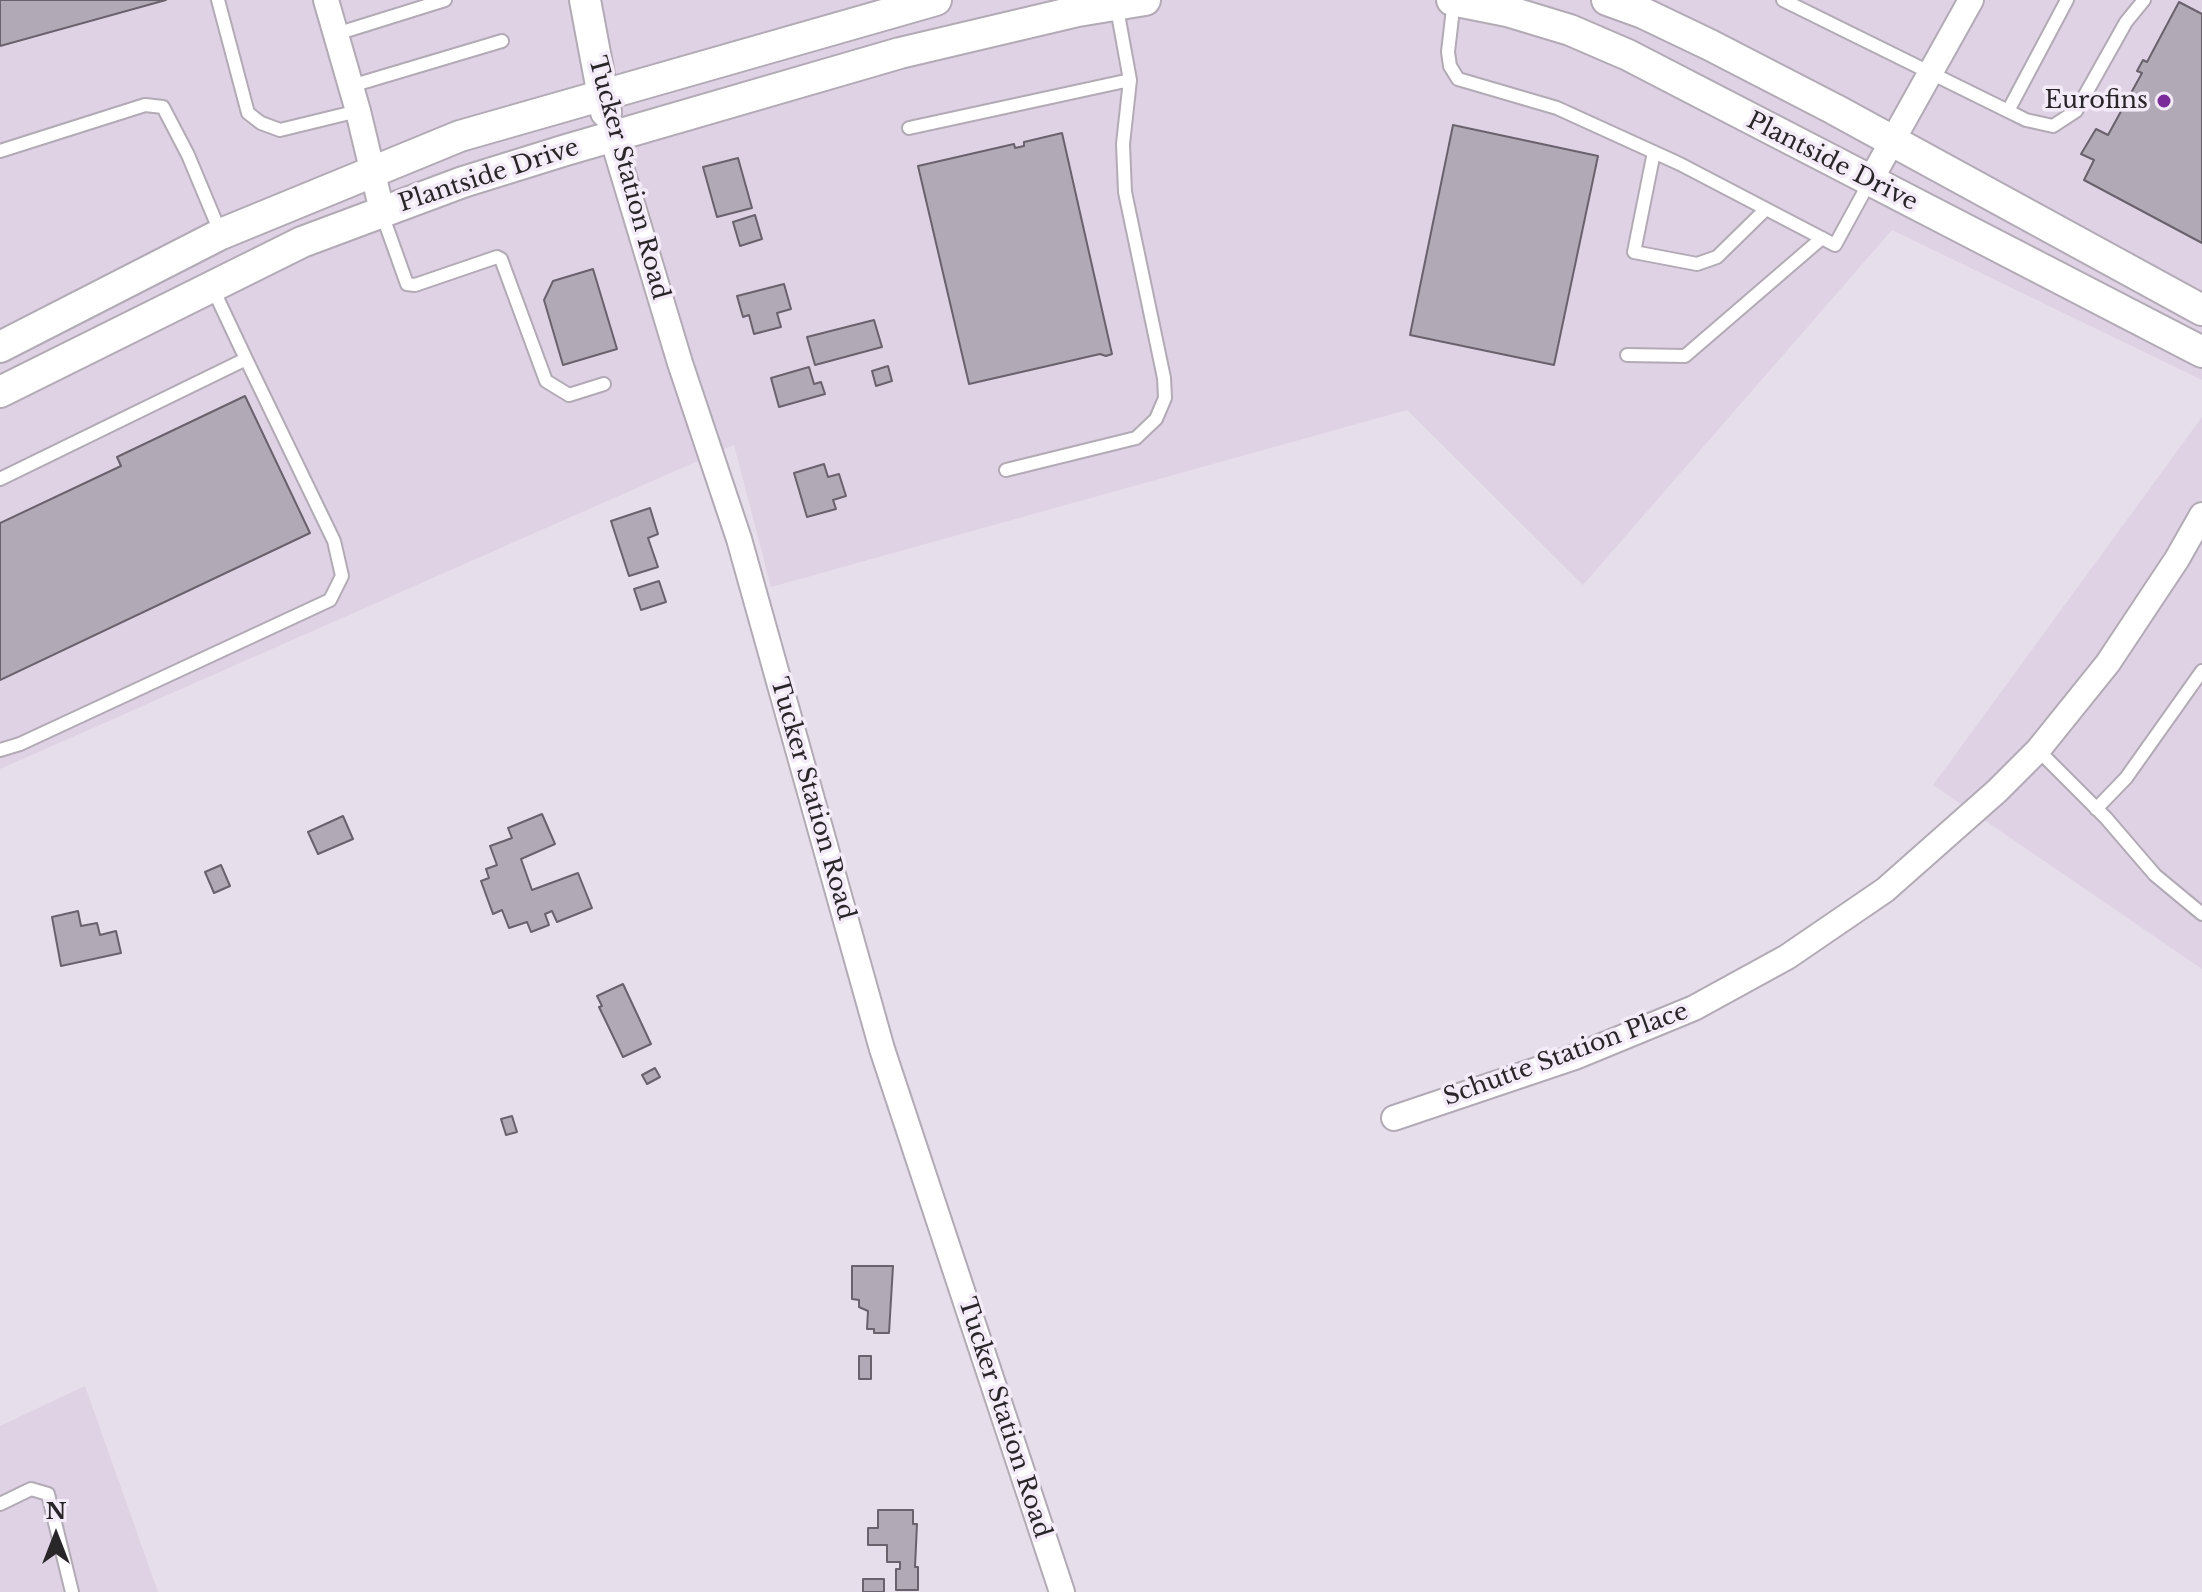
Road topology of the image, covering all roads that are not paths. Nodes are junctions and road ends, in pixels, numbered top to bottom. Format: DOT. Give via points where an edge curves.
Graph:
graph roads {
  1 [pos="218,0"];
  2 [pos="326,0"];
  3 [pos="445,0"];
  4 [pos="585,0"];
  5 [pos="936,0"];
  6 [pos="1453,0"];
  7 [pos="1607,0"];
  8 [pos="1783,0"];
  9 [pos="1971,0"];
  10 [pos="2067,0"];
  11 [pos="2144,0"];
  12 [pos="1125,2"];
  13 [pos="898,4"];
  14 [pos="336,34"];
  15 [pos="502,41"];
  16 [pos="1929,75"];
  17 [pos="1130,80"];
  18 [pos="351,86"];
  19 [pos="602,94"];
  20 [pos="358,111"];
  21 [pos="2008,111"];
  22 [pos="909,128"];
  23 [pos="612,137"];
  24 [pos="1892,141"];
  25 [pos="0,151"];
  26 [pos="1654,152"];
  27 [pos="372,171"];
  28 [pos="1870,181"];
  29 [pos="1766,209"];
  30 [pos="382,211"];
  31 [pos="221,234"];
  32 [pos="1822,238"];
  33 [pos="212,286"];
  34 [pos="77,308"];
  35 [pos="2202,310"];
  36 [pos="96,344"];
  37 [pos="0,347"];
  38 [pos="2202,352"];
  39 [pos="1627,355"];
  40 [pos="246,359"];
  41 [pos="604,384"];
  42 [pos="0,392"];
  43 [pos="1006,470"];
  44 [pos="0,479"];
  45 [pos="2202,515"];
  46 [pos="2202,671"];
  47 [pos="0,750"];
  48 [pos="2038,750"];
  49 [pos="2096,809"];
  50 [pos="2202,914"];
  51 [pos="1394,1118"];
  52 [pos="0,1504"];
  53 [pos="72,1592"];
  54 [pos="1062,1592"];
  1 -- 20 [label="lane" via="248,113 280,130"];
  2 -- 14 [label="street"];
  3 -- 14 [label="lane"];
  4 -- 19 [label="street, Tucker Station Road"];
  5 -- 13 [label="street, Plantside Drive"];
  6 -- 26 [label="lane" via="1448,52 1458,79 1557,108"];
  6 -- 28 [label="street, Plantside Drive" via="1570,30 1628,55"];
  7 -- 24 [label="street, Plantside Drive" via="1710,45"];
  8 -- 16 [label="lane"];
  9 -- 16 [label="street"];
  10 -- 21 [label="lane"];
  11 -- 21 [label="lane" via="2076,111 2053,126"];
  12 -- 17 [label="lane"];
  12 -- 23 [label="street, Plantside Drive" via="900,53"];
  13 -- 19 [label="street, Plantside Drive"];
  14 -- 18 [label="street"];
  15 -- 18 [label="lane"];
  16 -- 21 [label="lane"];
  16 -- 24 [label="street"];
  17 -- 22 [label="lane"];
  17 -- 43 [label="lane" via="1123,144 1125,192 1165,398 1156,419 1136,438"];
  18 -- 20 [label="street"];
  19 -- 23 [label="street, Tucker Station Road"];
  19 -- 27 [label="street, Plantside Drive" via="460,136"];
  20 -- 27 [label="street"];
  23 -- 30 [label="street, Plantside Drive"];
  23 -- 54 [label="street, Tucker Station Road" via="739,539 882,1049"];
  24 -- 28 [label="street"];
  24 -- 35 [label="street, Plantside Drive"];
  25 -- 31 [label="lane" via="145,105 163,107"];
  26 -- 29 [label="lane"];
  26 -- 29 [label="lane" via="1634,252 1697,264 1717,257"];
  27 -- 30 [label="street"];
  27 -- 31 [label="street, Plantside Drive"];
  28 -- 32 [label="lane" via="1835,245"];
  28 -- 38 [label="street, Plantside Drive"];
  29 -- 32 [label="lane"];
  30 -- 33 [label="street, Plantside Drive"];
  30 -- 41 [label="lane" via="407,284 501,259 546,381 569,395"];
  31 -- 34 [label="street, Plantside Drive"];
  32 -- 39 [label="lane" via="1685,356"];
  33 -- 36 [label="street, Plantside Drive"];
  33 -- 40 [label="lane"];
  34 -- 36 [label="street"];
  34 -- 37 [label="street, Plantside Drive"];
  36 -- 42 [label="street, Plantside Drive"];
  40 -- 44 [label="lane"];
  40 -- 47 [label="lane" via="334,541 342,576 330,600"];
  45 -- 48 [label="street, Schutte Station Place" via="2108,663"];
  46 -- 49 [label="lane" via="2126,778"];
  48 -- 49 [label="lane"];
  48 -- 51 [label="street, Schutte Station Place" via="1885,890 1787,957 1694,1008 1575,1057"];
  49 -- 50 [label="lane" via="2155,875"];
  52 -- 53 [label="lane" via="31,1489 48,1494"];
}
